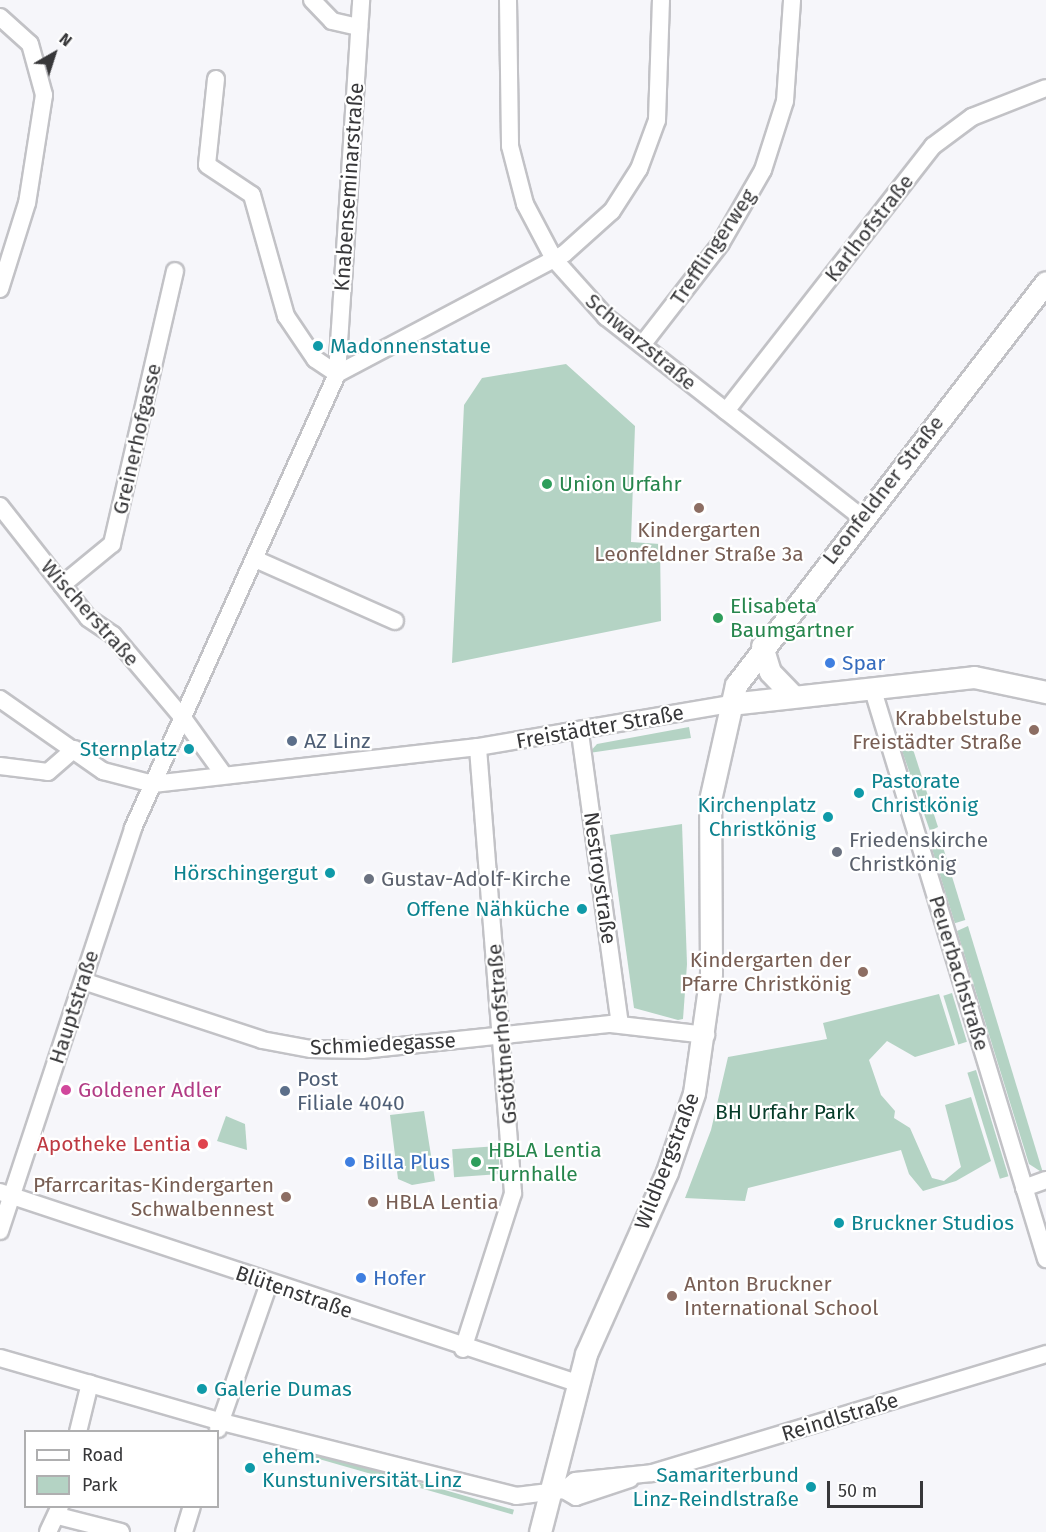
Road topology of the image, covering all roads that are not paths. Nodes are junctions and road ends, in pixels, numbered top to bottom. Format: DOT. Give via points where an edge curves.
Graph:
graph roads {
  1 [pos="312,0"];
  2 [pos="361,0"];
  3 [pos="508,0"];
  4 [pos="661,0"];
  5 [pos="792,0"];
  6 [pos="0,17"];
  7 [pos="359,27"];
  8 [pos="216,79"];
  9 [pos="1046,88"];
  10 [pos="554,259"];
  11 [pos="175,271"];
  12 [pos="1046,282"];
  13 [pos="0,289"];
  14 [pos="642,345"];
  15 [pos="337,374"];
  16 [pos="726,411"];
  17 [pos="0,506"];
  18 [pos="861,518"];
  19 [pos="255,559"];
  20 [pos="62,585"];
  21 [pos="395,621"];
  22 [pos="762,646"];
  23 [pos="872,687"];
  24 [pos="1046,692"];
  25 [pos="793,696"];
  26 [pos="0,699"];
  27 [pos="730,704"];
  28 [pos="183,718"];
  29 [pos="580,733"];
  30 [pos="478,747"];
  31 [pos="75,749"];
  32 [pos="0,766"];
  33 [pos="224,775"];
  34 [pos="153,784"];
  35 [pos="83,981"];
  36 [pos="620,1024"];
  37 [pos="706,1035"];
  38 [pos="502,1037"];
  39 [pos="1046,1180"];
  40 [pos="1024,1188"];
  41 [pos="6,1194"];
  42 [pos="0,1232"];
  43 [pos="1046,1259"];
  44 [pos="269,1283"];
  45 [pos="463,1349"];
  46 [pos="1046,1354"];
  47 [pos="0,1358"];
  48 [pos="90,1383"];
  49 [pos="577,1383"];
  50 [pos="219,1426"];
  51 [pos="78,1430"];
  52 [pos="556,1491"];
  53 [pos="191,1508"];
  54 [pos="59,1511"];
  55 [pos="48,1532"];
  56 [pos="121,1532"];
  57 [pos="184,1532"];
  58 [pos="540,1532"];
  1 -- 7 [label="street" via="332,21"];
  2 -- 7 [label="street, Knabenseminarstraße"];
  3 -- 10 [label="street, Schwarzstraße" via="510,146 524,202"];
  4 -- 10 [label="street" via="660,96 648,148 612,211"];
  5 -- 14 [label="street, Trefflingerweg" via="785,100 762,170 726,236"];
  6 -- 13 [label="street" via="30,44 44,95 27,203"];
  7 -- 15 [label="street, Knabenseminarstraße"];
  8 -- 15 [label="street" via="207,165 252,195 286,316 315,359"];
  9 -- 16 [label="street, Karlhofstraße" via="972,117 933,146"];
  10 -- 14 [label="street, Schwarzstraße" via="584,297"];
  10 -- 15 [label="street"];
  11 -- 20 [label="street, Greinerhofgasse" via="112,544"];
  12 -- 18 [label="main road, Leonfeldner Straße"];
  14 -- 16 [label="street, Schwarzstraße"];
  15 -- 19 [label="street, Knabenseminarstraße"];
  16 -- 18 [label="street, Schwarzstraße"];
  17 -- 20 [label="street, Wischerstraße"];
  18 -- 22 [label="main road, Leonfeldner Straße"];
  19 -- 21 [label="street"];
  19 -- 28 [label="street, Knabenseminarstraße"];
  20 -- 28 [label="street, Wischerstraße"];
  22 -- 25 [label="main road" via="770,672"];
  22 -- 27 [label="main road, Leonfeldner Straße" via="738,678"];
  23 -- 24 [label="main road, Freistädter Straße" via="974,677"];
  23 -- 25 [label="main road, Freistädter Straße"];
  23 -- 40 [label="street, Peuerbachstraße"];
  25 -- 27 [label="main road, Freistädter Straße"];
  26 -- 31 [label="street"];
  27 -- 29 [label="street, Freistädter Straße"];
  27 -- 37 [label="main road, Wildbergstraße" via="708,825 712,945"];
  28 -- 33 [label="street"];
  28 -- 34 [label="street, Knabenseminarstraße"];
  29 -- 30 [label="street, Freistädter Straße"];
  29 -- 36 [label="street, Nestroystraße"];
  30 -- 33 [label="street, Freistädter Straße"];
  30 -- 38 [label="street, Gstöttnerhofstraße"];
  31 -- 32 [label="street" via="48,772"];
  31 -- 34 [label="street" via="103,771"];
  33 -- 34 [label="street, Freistädter Straße"];
  34 -- 35 [label="street, Hauptstraße"];
  35 -- 38 [label="street, Schmiedegasse" via="262,1040 311,1049"];
  35 -- 41 [label="street, Hauptstraße"];
  36 -- 37 [label="street, Schmiedegasse"];
  36 -- 38 [label="street, Schmiedegasse"];
  37 -- 49 [label="main road, Wildbergstraße" via="675,1153 597,1324"];
  38 -- 45 [label="street, Gstöttnerhofstraße" via="513,1192"];
  39 -- 40 [label="street"];
  40 -- 43 [label="street, Peuerbachstraße"];
  41 -- 42 [label="street, Hauptstraße"];
  41 -- 44 [label="street, Blütenstraße"];
  44 -- 45 [label="street, Blütenstraße"];
  44 -- 50 [label="street"];
  45 -- 49 [label="street, Blütenstraße"];
  46 -- 52 [label="street, Reindlstraße" via="633,1477 575,1481"];
  47 -- 48 [label="street, Reindlstraße"];
  48 -- 50 [label="street, Reindlstraße"];
  48 -- 51 [label="street"];
  49 -- 52 [label="main road, Wildbergstraße"];
  50 -- 52 [label="street, Reindlstraße" via="499,1492"];
  52 -- 58 [label="main road, Wildbergstraße"];
  53 -- 57 [label="street"];
  54 -- 55 [label="street"];
  54 -- 56 [label="street"];
}
